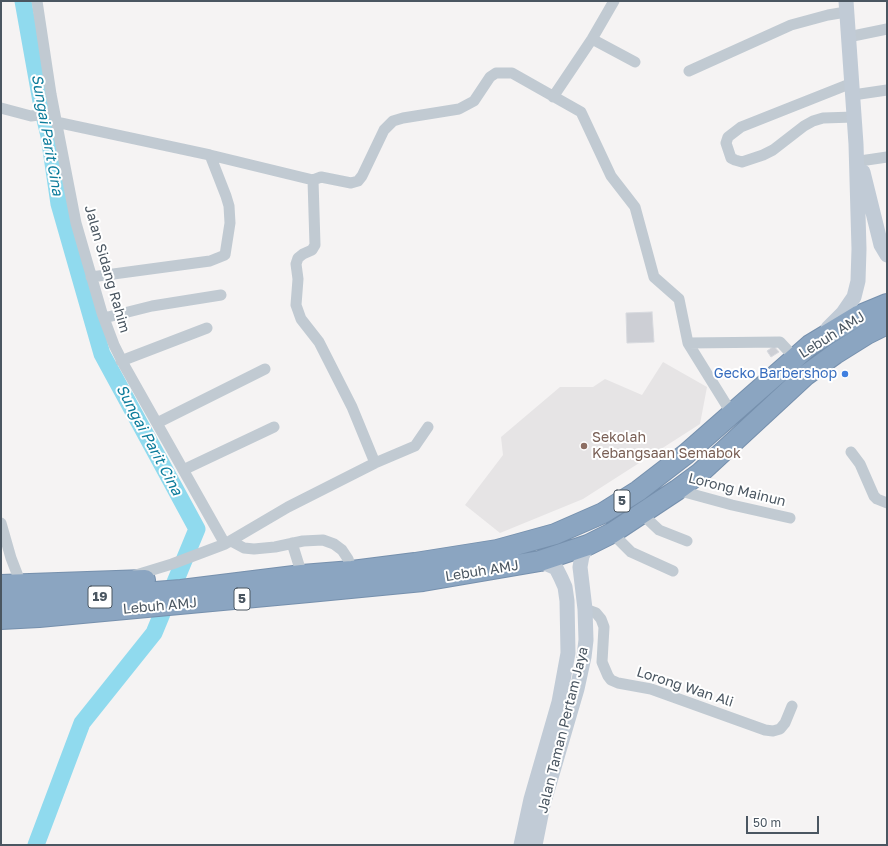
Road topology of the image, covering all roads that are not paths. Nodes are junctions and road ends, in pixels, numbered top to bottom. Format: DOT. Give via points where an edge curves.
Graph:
graph roads {
  1 [pos="37,1"];
  2 [pos="614,1"];
  3 [pos="846,6"];
  4 [pos="887,29"];
  5 [pos="848,37"];
  6 [pos="592,39"];
  7 [pos="635,62"];
  8 [pos="689,71"];
  9 [pos="852,89"];
  10 [pos="887,90"];
  11 [pos="553,97"];
  12 [pos="1,108"];
  13 [pos="49,116"];
  14 [pos="854,117"];
  15 [pos="856,144"];
  16 [pos="210,155"];
  17 [pos="887,156"];
  18 [pos="860,161"];
  19 [pos="313,180"];
  20 [pos="887,255"];
  21 [pos="91,277"];
  22 [pos="220,295"];
  23 [pos="887,304"];
  24 [pos="104,318"];
  25 [pos="886,326"];
  26 [pos="208,328"];
  27 [pos="688,343"];
  28 [pos="810,345"];
  29 [pos="795,358"];
  30 [pos="121,361"];
  31 [pos="265,369"];
  32 [pos="732,414"];
  33 [pos="157,423"];
  34 [pos="274,427"];
  35 [pos="428,427"];
  36 [pos="851,452"];
  37 [pos="375,463"];
  38 [pos="184,470"];
  39 [pos="677,490"];
  40 [pos="887,503"];
  41 [pos="642,514"];
  42 [pos="790,518"];
  43 [pos="1,523"];
  44 [pos="612,533"];
  45 [pos="687,541"];
  46 [pos="228,542"];
  47 [pos="292,544"];
  48 [pos="588,545"];
  49 [pos="540,561"];
  50 [pos="352,571"];
  51 [pos="673,571"];
  52 [pos="21,584"];
  53 [pos="305,584"];
  54 [pos="1,585"];
  55 [pos="169,595"];
  56 [pos="1,604"];
  57 [pos="39,609"];
  58 [pos="585,609"];
  59 [pos="1,619"];
  60 [pos="1,632"];
  61 [pos="792,706"];
  62 [pos="521,845"];
  63 [pos="535,845"];
  1 -- 13 [label="street, Jalan Sidang Rahim"];
  2 -- 6 [label="street"];
  3 -- 5 [label="street"];
  3 -- 8 [label="street" via="828,15 791,25"];
  4 -- 5 [label="street"];
  5 -- 9 [label="street"];
  6 -- 7 [label="street"];
  6 -- 11 [label="street"];
  9 -- 10 [label="street"];
  9 -- 14 [label="street"];
  9 -- 14 [label="street" via="741,127 728,137 726,143 731,158 742,162 773,150 813,121 823,118"];
  11 -- 19 [label="street" via="512,73 496,73 490,77 474,101 459,110 403,118 393,122 384,130 358,181 351,183 321,177"];
  11 -- 27 [label="street" via="581,112 611,176 635,207 654,277 680,299"];
  12 -- 13 [label="street" via="31,116"];
  13 -- 16 [label="street"];
  13 -- 21 [label="street, Jalan Sidang Rahim"];
  14 -- 15 [label="street"];
  15 -- 18 [label="street"];
  15 -- 28 [label="street" via="858,281 854,297 842,313"];
  16 -- 19 [label="street"];
  16 -- 21 [label="street" via="229,206 230,223 225,255 210,261"];
  17 -- 18 [label="street"];
  18 -- 20 [label="street" via="881,245"];
  19 -- 37 [label="street" via="315,245 312,250 298,258 296,264 296,305 301,319 319,342 352,407"];
  21 -- 24 [label="street, Jalan Sidang Rahim"];
  22 -- 24 [label="street" via="152,306"];
  23 -- 28 [label="highway, Lebuh AMJ / 5" via="858,316"];
  24 -- 30 [label="street, Jalan Sidang Rahim"];
  25 -- 39 [label="highway, Lebuh AMJ / 5" via="835,354 806,375 700,473"];
  26 -- 30 [label="street"];
  27 -- 29 [label="street" via="780,342"];
  27 -- 32 [label="street"];
  28 -- 29 [label="highway, Lebuh AMJ / 5"];
  29 -- 32 [label="highway, Lebuh AMJ / 5"];
  30 -- 33 [label="street, Jalan Sidang Rahim"];
  31 -- 33 [label="street"];
  32 -- 50 [label="highway, Lebuh AMJ / 5" via="638,491 602,513 555,534 497,550"];
  33 -- 38 [label="street, Jalan Sidang Rahim"];
  34 -- 38 [label="street"];
  35 -- 37 [label="street" via="415,446"];
  36 -- 40 [label="street" via="860,464 874,496"];
  37 -- 46 [label="street" via="288,507"];
  38 -- 46 [label="street, Jalan Sidang Rahim"];
  39 -- 41 [label="highway, Lebuh AMJ / 5"];
  39 -- 42 [label="street, Lorong Mainun"];
  41 -- 44 [label="highway, Lebuh AMJ / 5"];
  41 -- 45 [label="street" via="659,530"];
  43 -- 52 [label="street"];
  44 -- 48 [label="highway, Lebuh AMJ / 5"];
  44 -- 51 [label="street" via="631,552"];
  46 -- 47 [label="street" via="254,549"];
  46 -- 55 [label="street" via="210,551"];
  47 -- 50 [label="street" via="323,540 334,544 342,550"];
  47 -- 53 [label="street"];
  48 -- 49 [label="highway, Lebuh AMJ / 5"];
  48 -- 58 [label="street, Jalan Taman Pertam Jaya" via="580,567"];
  49 -- 53 [label="highway, Lebuh AMJ / 5" via="423,581"];
  49 -- 62 [label="street, Jalan Taman Pertam Jaya" via="556,568 565,587 568,653 559,702 531,798"];
  50 -- 53 [label="highway, Lebuh AMJ / 5"];
  52 -- 54 [label="highway"];
  52 -- 55 [label="highway" via="114,581"];
  53 -- 55 [label="highway"];
  53 -- 55 [label="highway, Lebuh AMJ / 5"];
  55 -- 57 [label="highway, Lebuh AMJ / 19"];
  55 -- 60 [label="highway"];
  56 -- 57 [label="highway, Lebuh AMJ / 19"];
  57 -- 59 [label="highway, Lebuh AMJ / 19"];
  58 -- 61 [label="street, Lorong Wan Ali" via="596,613 604,627 603,666 611,680 651,689 769,731 780,729"];
  58 -- 63 [label="street, Jalan Taman Pertam Jaya" via="584,657 543,805"];
}
